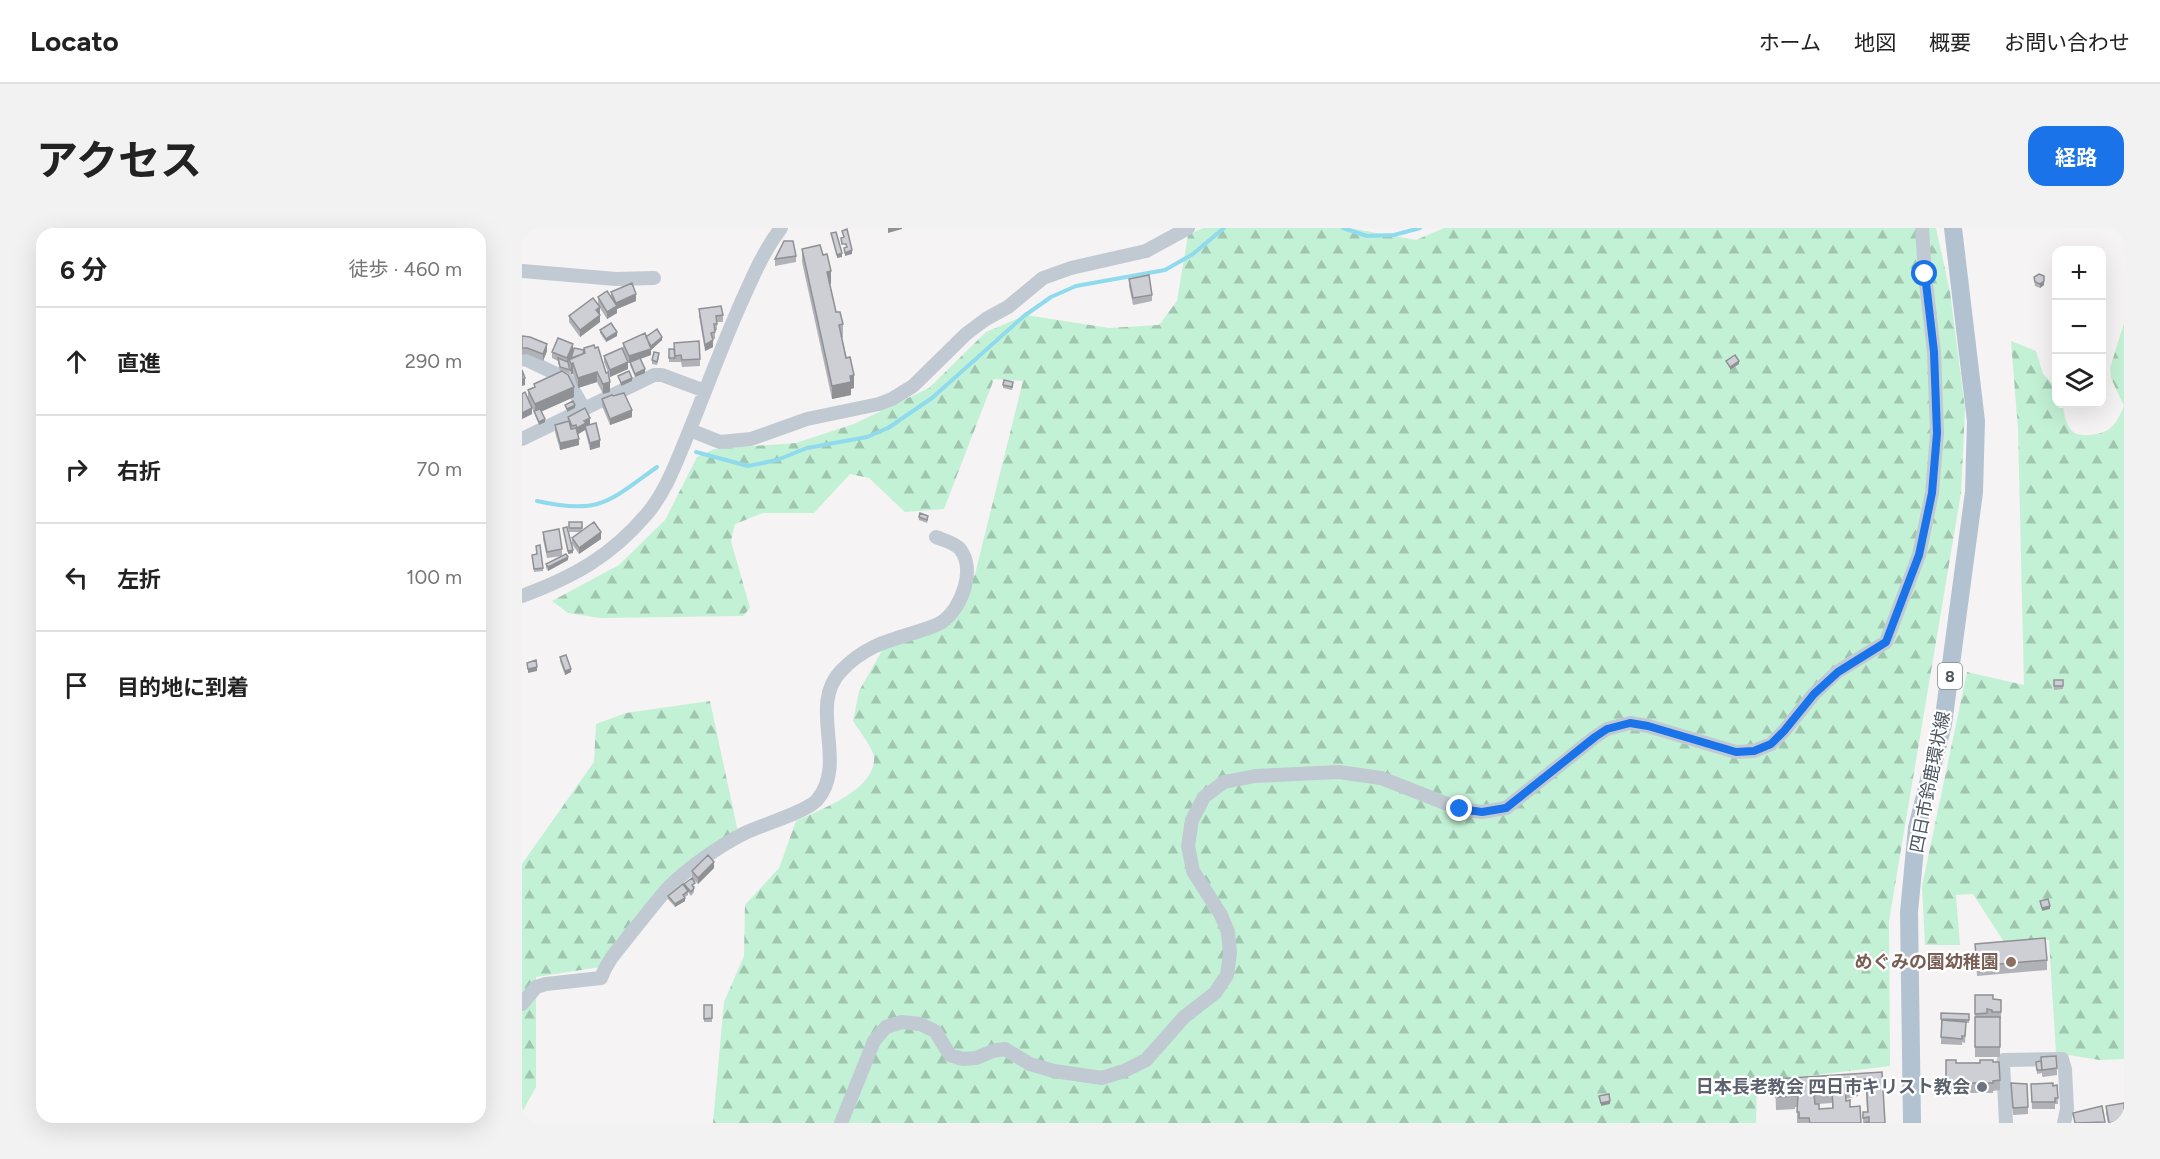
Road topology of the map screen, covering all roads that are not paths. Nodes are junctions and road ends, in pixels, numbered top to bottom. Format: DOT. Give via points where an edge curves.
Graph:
graph roads {
  1 [pos="782,228"];
  2 [pos="1188,228"];
  3 [pos="1922,228"];
  4 [pos="1953,228"];
  5 [pos="522,271"];
  6 [pos="654,278"];
  7 [pos="522,359"];
  8 [pos="705,391"];
  9 [pos="584,409"];
  10 [pos="690,430"];
  11 [pos="522,439"];
  12 [pos="936,537"];
  13 [pos="522,596"];
  14 [pos="522,1004"];
  15 [pos="841,1123"];
  16 [pos="1912,1123"];
  17 [pos="2006,1123"];
  18 [pos="2064,1123"];
  1 -- 8 [label="street" via="745,294"];
  2 -- 10 [label="street" via="1146,251 1044,278 966,334 913,386 892,399 807,419 751,439 720,442"];
  3 -- 15 [label="street" via="1937,433 1932,493 1919,555 1886,642 1838,672 1771,744 1754,751 1736,752 1630,723 1595,737 1506,808 1482,812 1460,809 1381,778 1339,772 1255,776 1224,782 1204,797 1192,820 1188,846 1193,871 1228,932 1227,975 1215,993 1184,1017 1146,1060 1102,1078 1054,1071 1030,1064 1005,1050 963,1059 950,1054 935,1031 902,1022 886,1027 874,1041"];
  4 -- 16 [label="main road, 四日市鈴鹿環状線 / 8" via="1976,421 1974,492 1943,724 1917,828 1910,901"];
  5 -- 6 [label="street" via="616,279"];
  7 -- 9 [label="street" via="567,379"];
  8 -- 9 [label="street" via="654,375"];
  8 -- 10 [label="street"];
  9 -- 11 [label="street"];
  10 -- 13 [label="street" via="662,492 648,514 625,537 582,571"];
  12 -- 14 [label="street" via="958,547 967,560 967,575 958,604 943,621 863,651 831,683 828,782 815,801 742,834 687,870 609,960 602,978 536,987"];
  17 -- 18 [label="street" via="2004,1060 2062,1059 2067,1108"];
}
